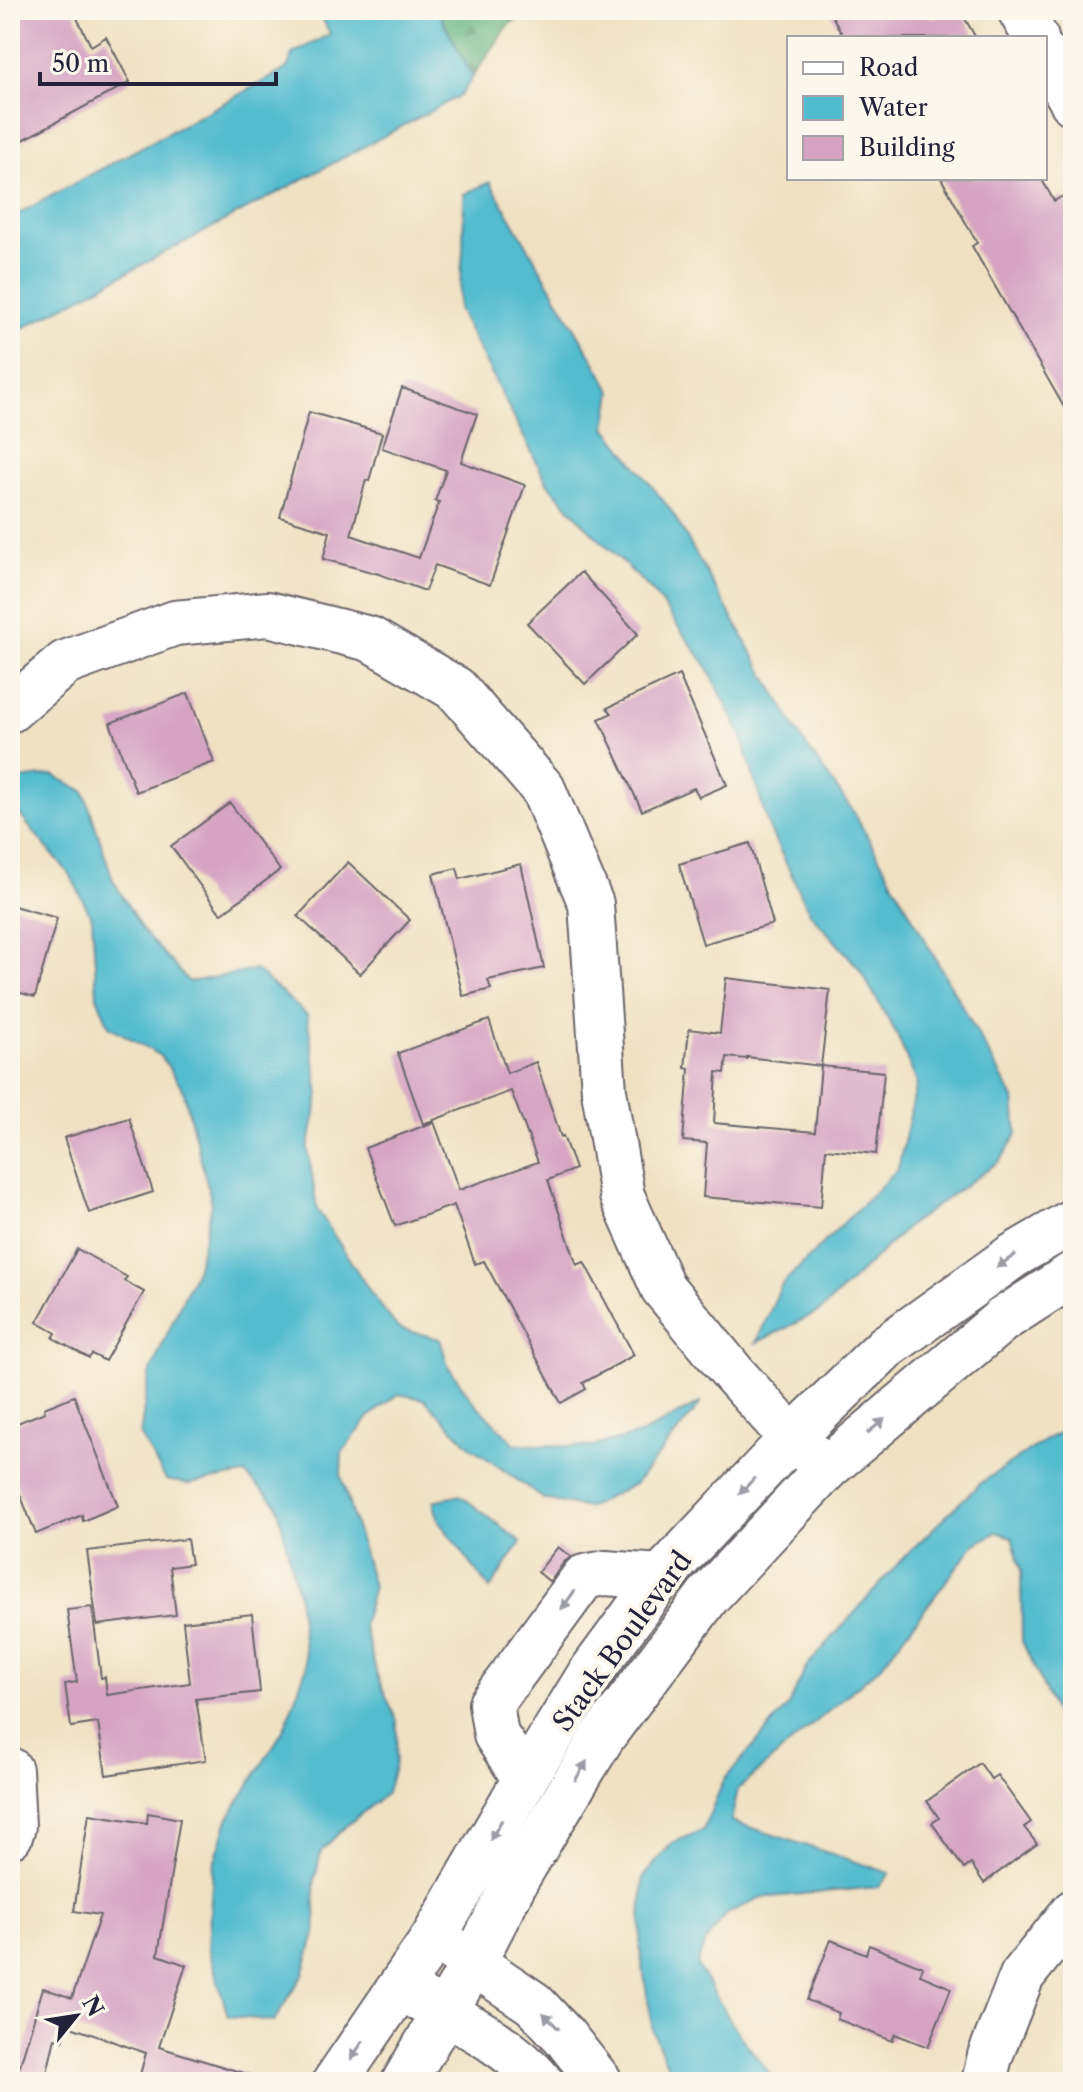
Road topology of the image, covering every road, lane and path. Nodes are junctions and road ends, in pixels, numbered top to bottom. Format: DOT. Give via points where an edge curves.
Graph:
graph roads {
  1 [pos="1020,10"];
  2 [pos="1035,36"];
  3 [pos="1047,58"];
  4 [pos="1073,103"];
  5 [pos="10,710"];
  6 [pos="1073,1221"];
  7 [pos="1073,1274"];
  8 [pos="792,1438"];
  9 [pos="827,1468"];
  10 [pos="661,1577"];
  11 [pos="10,1770"];
  12 [pos="525,1779"];
  13 [pos="10,1836"];
  14 [pos="1073,1912"];
  15 [pos="434,1937"];
  16 [pos="474,1962"];
  17 [pos="400,1987"];
  18 [pos="444,2012"];
  19 [pos="335,2082"];
  20 [pos="404,2082"];
  21 [pos="541,2082"];
  22 [pos="600,2082"];
  23 [pos="984,2082"];
  1 -- 2 [label="street"];
  3 -- 4 [label="street"];
  5 -- 8 [label="street" via="65,663 175,623 268,614 370,639 456,689 543,789 591,904 604,1091 622,1196 663,1288"];
  6 -- 8 [label="street, Stack Boulevard, one-way" via="1013,1256 886,1347"];
  9 -- 7 [label="street, Stack Boulevard, one-way" via="1002,1320"];
  8 -- 9 [label="street"];
  8 -- 10 [label="street, Stack Boulevard, one-way"];
  16 -- 9 [label="street, Stack Boulevard, one-way" via="517,1878 603,1736 708,1596"];
  10 -- 12 [label="street, Stack Boulevard" via="589,1675"];
  10 -- 12 [label="street, one-way" via="584,1577 491,1704 496,1735"];
  11 -- 13 [label="street"];
  12 -- 15 [label="street, Stack Boulevard, one-way"];
  14 -- 23 [label="street" via="1022,1976"];
  15 -- 16 [label="street"];
  15 -- 17 [label="street, Stack Boulevard"];
  16 -- 18 [label="street, Stack Boulevard"];
  22 -- 16 [label="street, one-way" via="534,2004"];
  17 -- 18 [label="street"];
  17 -- 19 [label="street, Stack Boulevard, one-way"];
  18 -- 20 [label="street, Stack Boulevard"];
  18 -- 21 [label="street" via="501,2046"];
}
